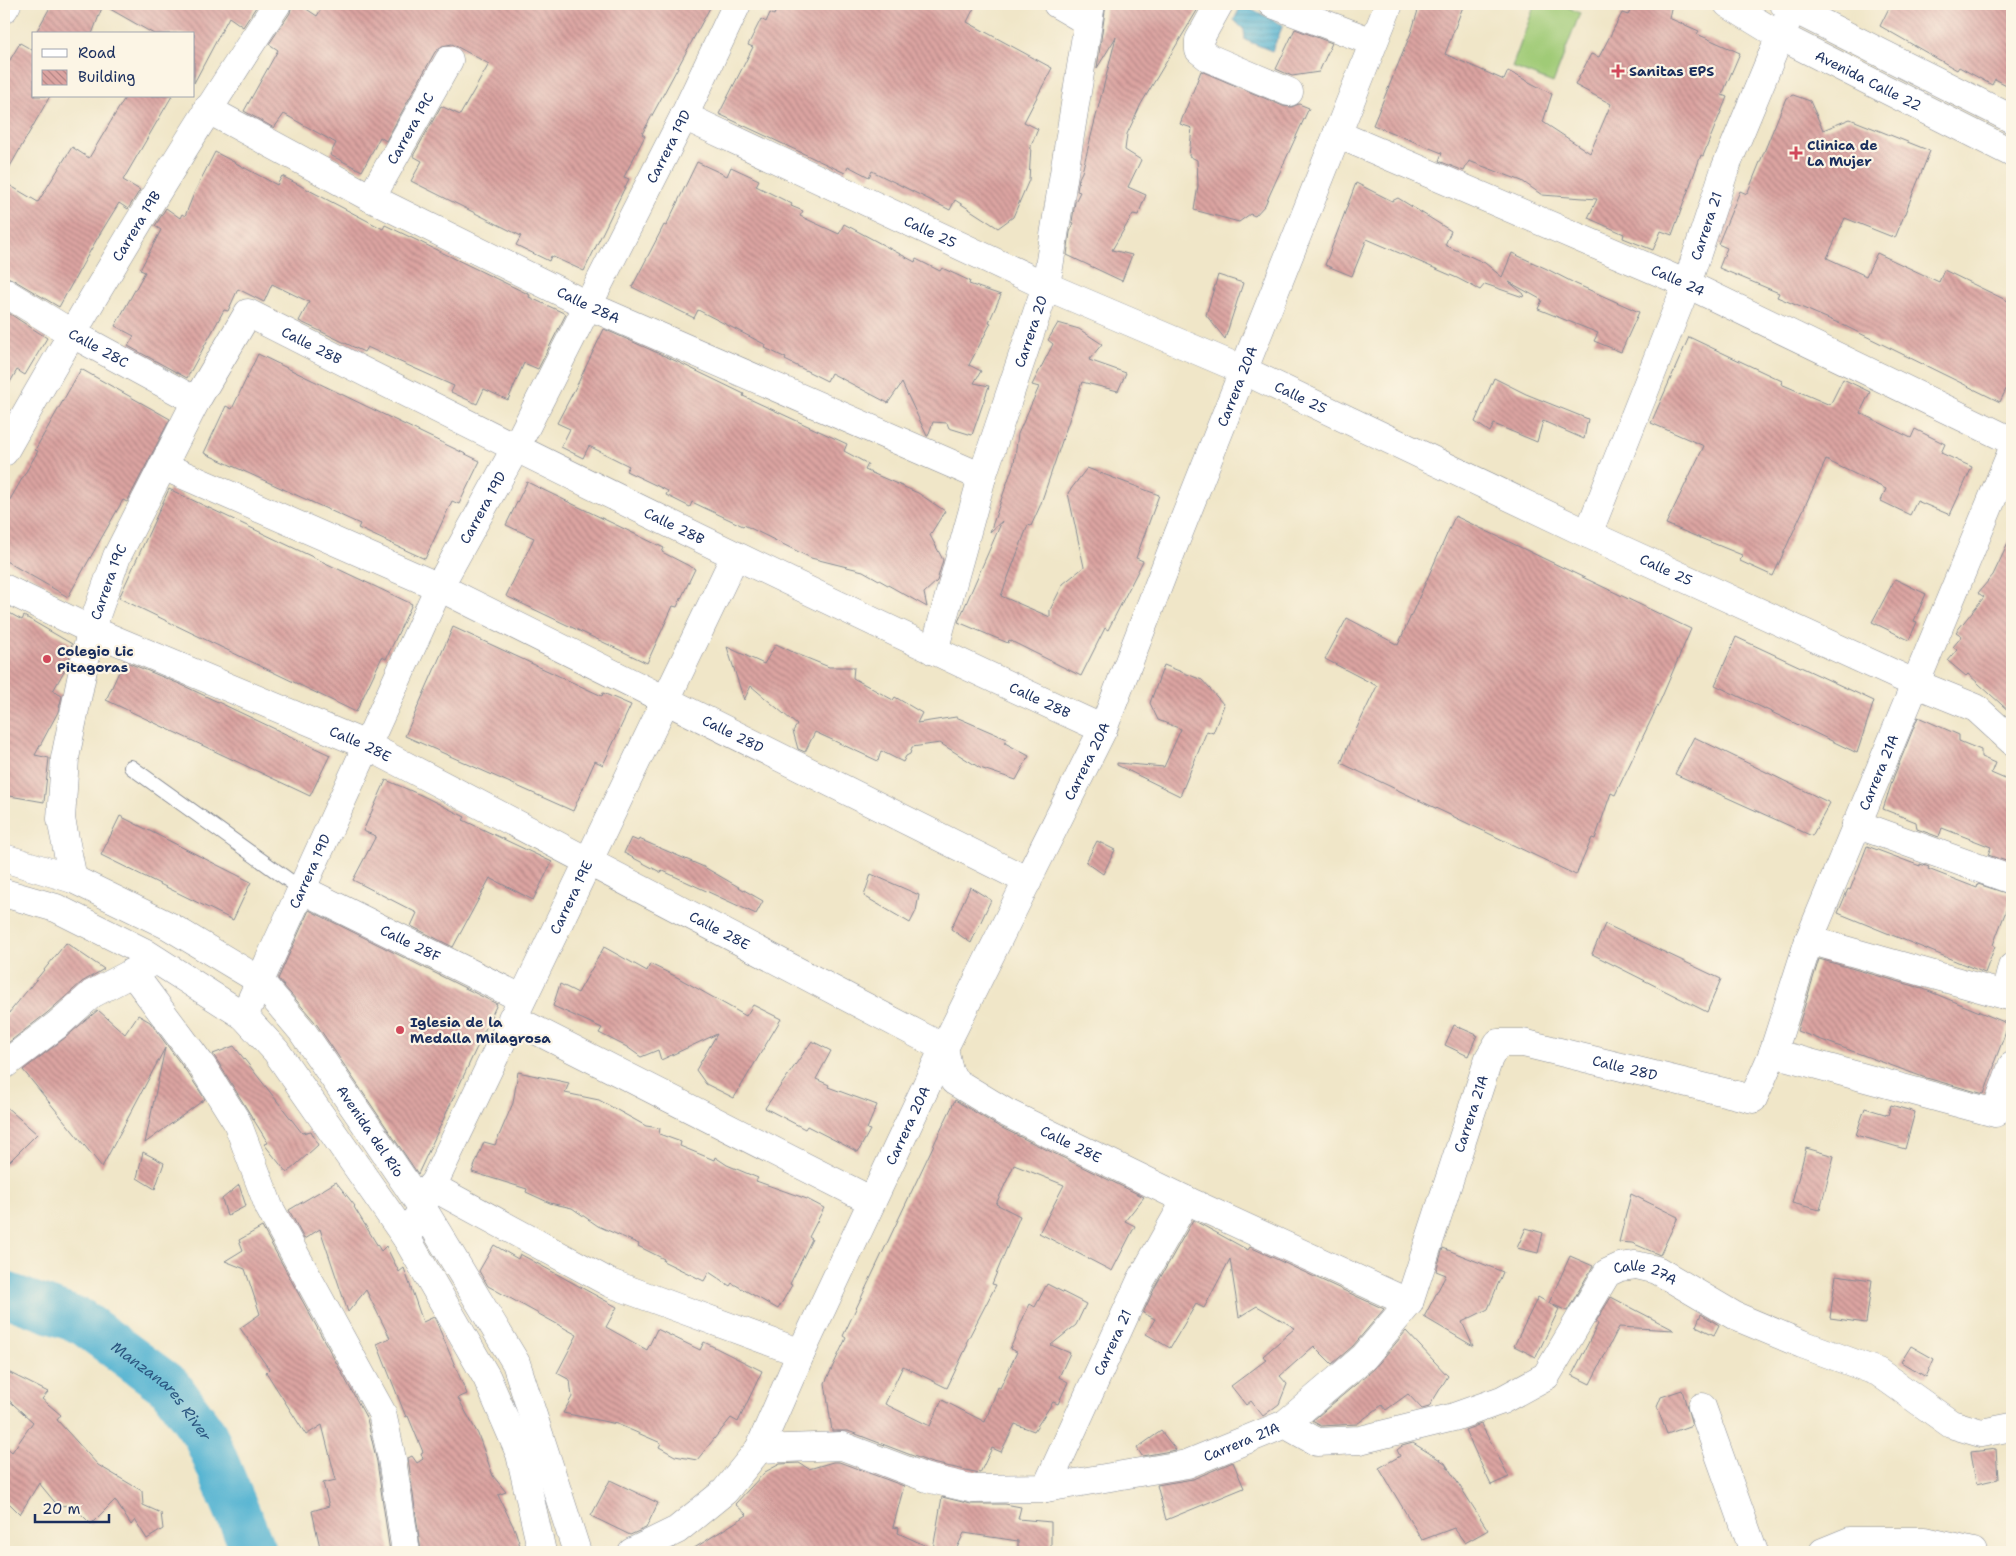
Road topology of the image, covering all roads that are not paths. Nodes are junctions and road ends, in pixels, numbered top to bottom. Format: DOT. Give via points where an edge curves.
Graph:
graph roads {
  1 [pos="7,4"];
  2 [pos="277,4"];
  3 [pos="737,4"];
  4 [pos="1057,4"];
  5 [pos="1219,4"];
  6 [pos="1272,4"];
  7 [pos="1389,4"];
  8 [pos="1728,4"];
  9 [pos="1791,6"];
  10 [pos="4,9"];
  11 [pos="1089,13"];
  12 [pos="1780,36"];
  13 [pos="1373,42"];
  14 [pos="449,60"];
  15 [pos="1289,92"];
  16 [pos="207,109"];
  17 [pos="684,116"];
  18 [pos="2012,119"];
  19 [pos="1337,134"];
  20 [pos="2012,153"];
  21 [pos="371,198"];
  22 [pos="1686,284"];
  23 [pos="1046,286"];
  24 [pos="4,292"];
  25 [pos="588,306"];
  26 [pos="248,313"];
  27 [pos="71,333"];
  28 [pos="1243,370"];
  29 [pos="196,401"];
  30 [pos="2012,441"];
  31 [pos="515,448"];
  32 [pos="2012,451"];
  33 [pos="4,452"];
  34 [pos="163,466"];
  35 [pos="982,477"];
  36 [pos="1588,534"];
  37 [pos="735,556"];
  38 [pos="439,587"];
  39 [pos="4,588"];
  40 [pos="91,630"];
  41 [pos="934,652"];
  42 [pos="1914,683"];
  43 [pos="665,701"];
  44 [pos="1103,729"];
  45 [pos="2012,741"];
  46 [pos="366,745"];
  47 [pos="131,767"];
  48 [pos="1856,824"];
  49 [pos="4,858"];
  50 [pos="588,861"];
  51 [pos="73,879"];
  52 [pos="2012,880"];
  53 [pos="1028,881"];
  54 [pos="301,889"];
  55 [pos="4,893"];
  56 [pos="1809,940"];
  57 [pos="144,966"];
  58 [pos="2012,967"];
  59 [pos="259,980"];
  60 [pos="2009,996"];
  61 [pos="517,1008"];
  62 [pos="244,1016"];
  63 [pos="1498,1043"];
  64 [pos="944,1048"];
  65 [pos="1773,1052"];
  66 [pos="4,1065"];
  67 [pos="2012,1066"];
  68 [pos="1753,1099"];
  69 [pos="427,1196"];
  70 [pos="1186,1200"];
  71 [pos="872,1201"];
  72 [pos="407,1239"];
  73 [pos="1409,1303"];
  74 [pos="801,1354"];
  75 [pos="1702,1407"];
  76 [pos="1285,1424"];
  77 [pos="2012,1427"];
  78 [pos="759,1449"];
  79 [pos="1046,1488"];
  80 [pos="406,1552"];
  81 [pos="542,1552"];
  82 [pos="577,1552"];
  83 [pos="632,1552"];
  84 [pos="1754,1552"];
  85 [pos="1824,1552"];
  86 [pos="1974,1552"];
  1 -- 10 [label="street"];
  2 -- 16 [label="street, Carrera 19B"];
  3 -- 17 [label="street, Carrera 19D"];
  4 -- 11 [label="street"];
  5 -- 15 [label="street" via="1199,40 1199,50 1209,58"];
  6 -- 13 [label="street"];
  7 -- 13 [label="street, Carrera 20A"];
  8 -- 12 [label="street, Avenida Calle 22"];
  9 -- 12 [label="street, Carrera 21"];
  9 -- 18 [label="street"];
  11 -- 23 [label="street, Carrera 20"];
  12 -- 20 [label="street, Avenida Calle 22"];
  12 -- 22 [label="street, Carrera 21" via="1725,168"];
  13 -- 19 [label="street, Carrera 20A"];
  14 -- 21 [label="street, Carrera 19C"];
  16 -- 21 [label="street, Calle 28A"];
  16 -- 27 [label="street, Carrera 19B"];
  17 -- 23 [label="street, Calle 25"];
  17 -- 25 [label="street, Carrera 19D"];
  19 -- 22 [label="street, Calle 24"];
  19 -- 28 [label="street, Carrera 20A"];
  21 -- 25 [label="street, Calle 28A"];
  22 -- 30 [label="street, Calle 24"];
  22 -- 36 [label="street, Carrera 21"];
  23 -- 28 [label="street, Calle 25"];
  23 -- 35 [label="street, Carrera 20"];
  24 -- 27 [label="street, Calle 28C"];
  25 -- 31 [label="street, Carrera 19D"];
  25 -- 35 [label="street, Calle 28A"];
  26 -- 29 [label="street, Carrera 19C"];
  26 -- 31 [label="street, Calle 28B"];
  27 -- 29 [label="street, Calle 28C"];
  27 -- 33 [label="street, Carrera 19B"];
  28 -- 36 [label="street, Calle 25"];
  28 -- 44 [label="street, Carrera 20A"];
  29 -- 34 [label="street, Carrera 19C"];
  31 -- 37 [label="street, Calle 28B"];
  31 -- 38 [label="street, Carrera 19D"];
  32 -- 42 [label="street, Carrera 21A"];
  34 -- 38 [label="street, Calle 28D"];
  34 -- 40 [label="street, Carrera 19C" via="118,556"];
  35 -- 41 [label="street, Carrera 20"];
  36 -- 42 [label="street, Calle 25"];
  37 -- 41 [label="street, Calle 28B"];
  37 -- 43 [label="street, Carrera 19E"];
  38 -- 43 [label="street, Calle 28D"];
  38 -- 46 [label="street, Carrera 19D"];
  39 -- 40 [label="street, Calle 28E"];
  40 -- 46 [label="street, Calle 28E"];
  40 -- 51 [label="street, Carrera 19C" via="65,758 61,819"];
  41 -- 44 [label="street, Calle 28B"];
  42 -- 45 [label="street, Calle 25" via="1976,708"];
  42 -- 48 [label="street, Carrera 21A"];
  43 -- 50 [label="street, Carrera 19E"];
  43 -- 53 [label="street, Calle 28D"];
  44 -- 53 [label="street, Carrera 20A"];
  46 -- 50 [label="street, Calle 28E"];
  46 -- 54 [label="street, Carrera 19D"];
  47 -- 54 [label="lane"];
  48 -- 52 [label="street"];
  48 -- 56 [label="street, Carrera 21A"];
  49 -- 51 [label="street, Avenida del Río"];
  50 -- 61 [label="street, Carrera 19E"];
  50 -- 64 [label="street, Calle 28E"];
  51 -- 59 [label="street, Avenida del Río" via="169,926"];
  53 -- 64 [label="street, Carrera 20A"];
  54 -- 59 [label="street, Carrera 19D"];
  54 -- 61 [label="street, Calle 28F"];
  55 -- 57 [label="street" via="56,908"];
  56 -- 60 [label="street"];
  56 -- 65 [label="street, Carrera 21A"];
  57 -- 62 [label="street"];
  57 -- 66 [label="street" via="92,994"];
  57 -- 80 [label="street" via="238,1122 269,1208 382,1413"];
  58 -- 60 [label="street"];
  59 -- 62 [label="street, Carrera 19D"];
  59 -- 69 [label="street, Avenida del Río" via="302,1031"];
  61 -- 69 [label="street, Carrera 19E"];
  61 -- 71 [label="street, Calle 28F"];
  62 -- 72 [label="street" via="276,1051"];
  63 -- 68 [label="street, Calle 28D" via="1524,1043"];
  63 -- 73 [label="street, Carrera 21A" via="1489,1058"];
  64 -- 70 [label="street, Calle 28E" via="954,1081 1005,1112"];
  64 -- 71 [label="street, Carrera 20A"];
  65 -- 67 [label="street" via="1995,1113"];
  65 -- 68 [label="street, Carrera 21A"];
  69 -- 72 [label="street, Carrera 19E"];
  69 -- 74 [label="street" via="610,1283"];
  69 -- 82 [label="street, Avenida del Río" via="516,1363"];
  70 -- 73 [label="street, Calle 28E"];
  70 -- 79 [label="street, Carrera 21" via="1141,1280"];
  71 -- 74 [label="street, Carrera 20A"];
  72 -- 81 [label="street" via="487,1378 520,1454"];
  73 -- 76 [label="street, Carrera 21A" via="1364,1357"];
  74 -- 78 [label="street, Carrera 20A"];
  75 -- 84 [label="street"];
  76 -- 77 [label="street, Calle 27A" via="1317,1442 1360,1440 1454,1417 1502,1400 1546,1376 1607,1273 1620,1267 1636,1266 1657,1270 1735,1316 1878,1372 1951,1424 1981,1433"];
  76 -- 79 [label="street, Carrera 21A" via="1187,1464"];
  78 -- 79 [label="street, Carrera 21A" via="842,1446 927,1478 974,1489"];
  78 -- 83 [label="street, Carrera 20A" via="725,1491 677,1530"];
  85 -- 86 [label="street" via="1850,1541 1925,1541"];
}
